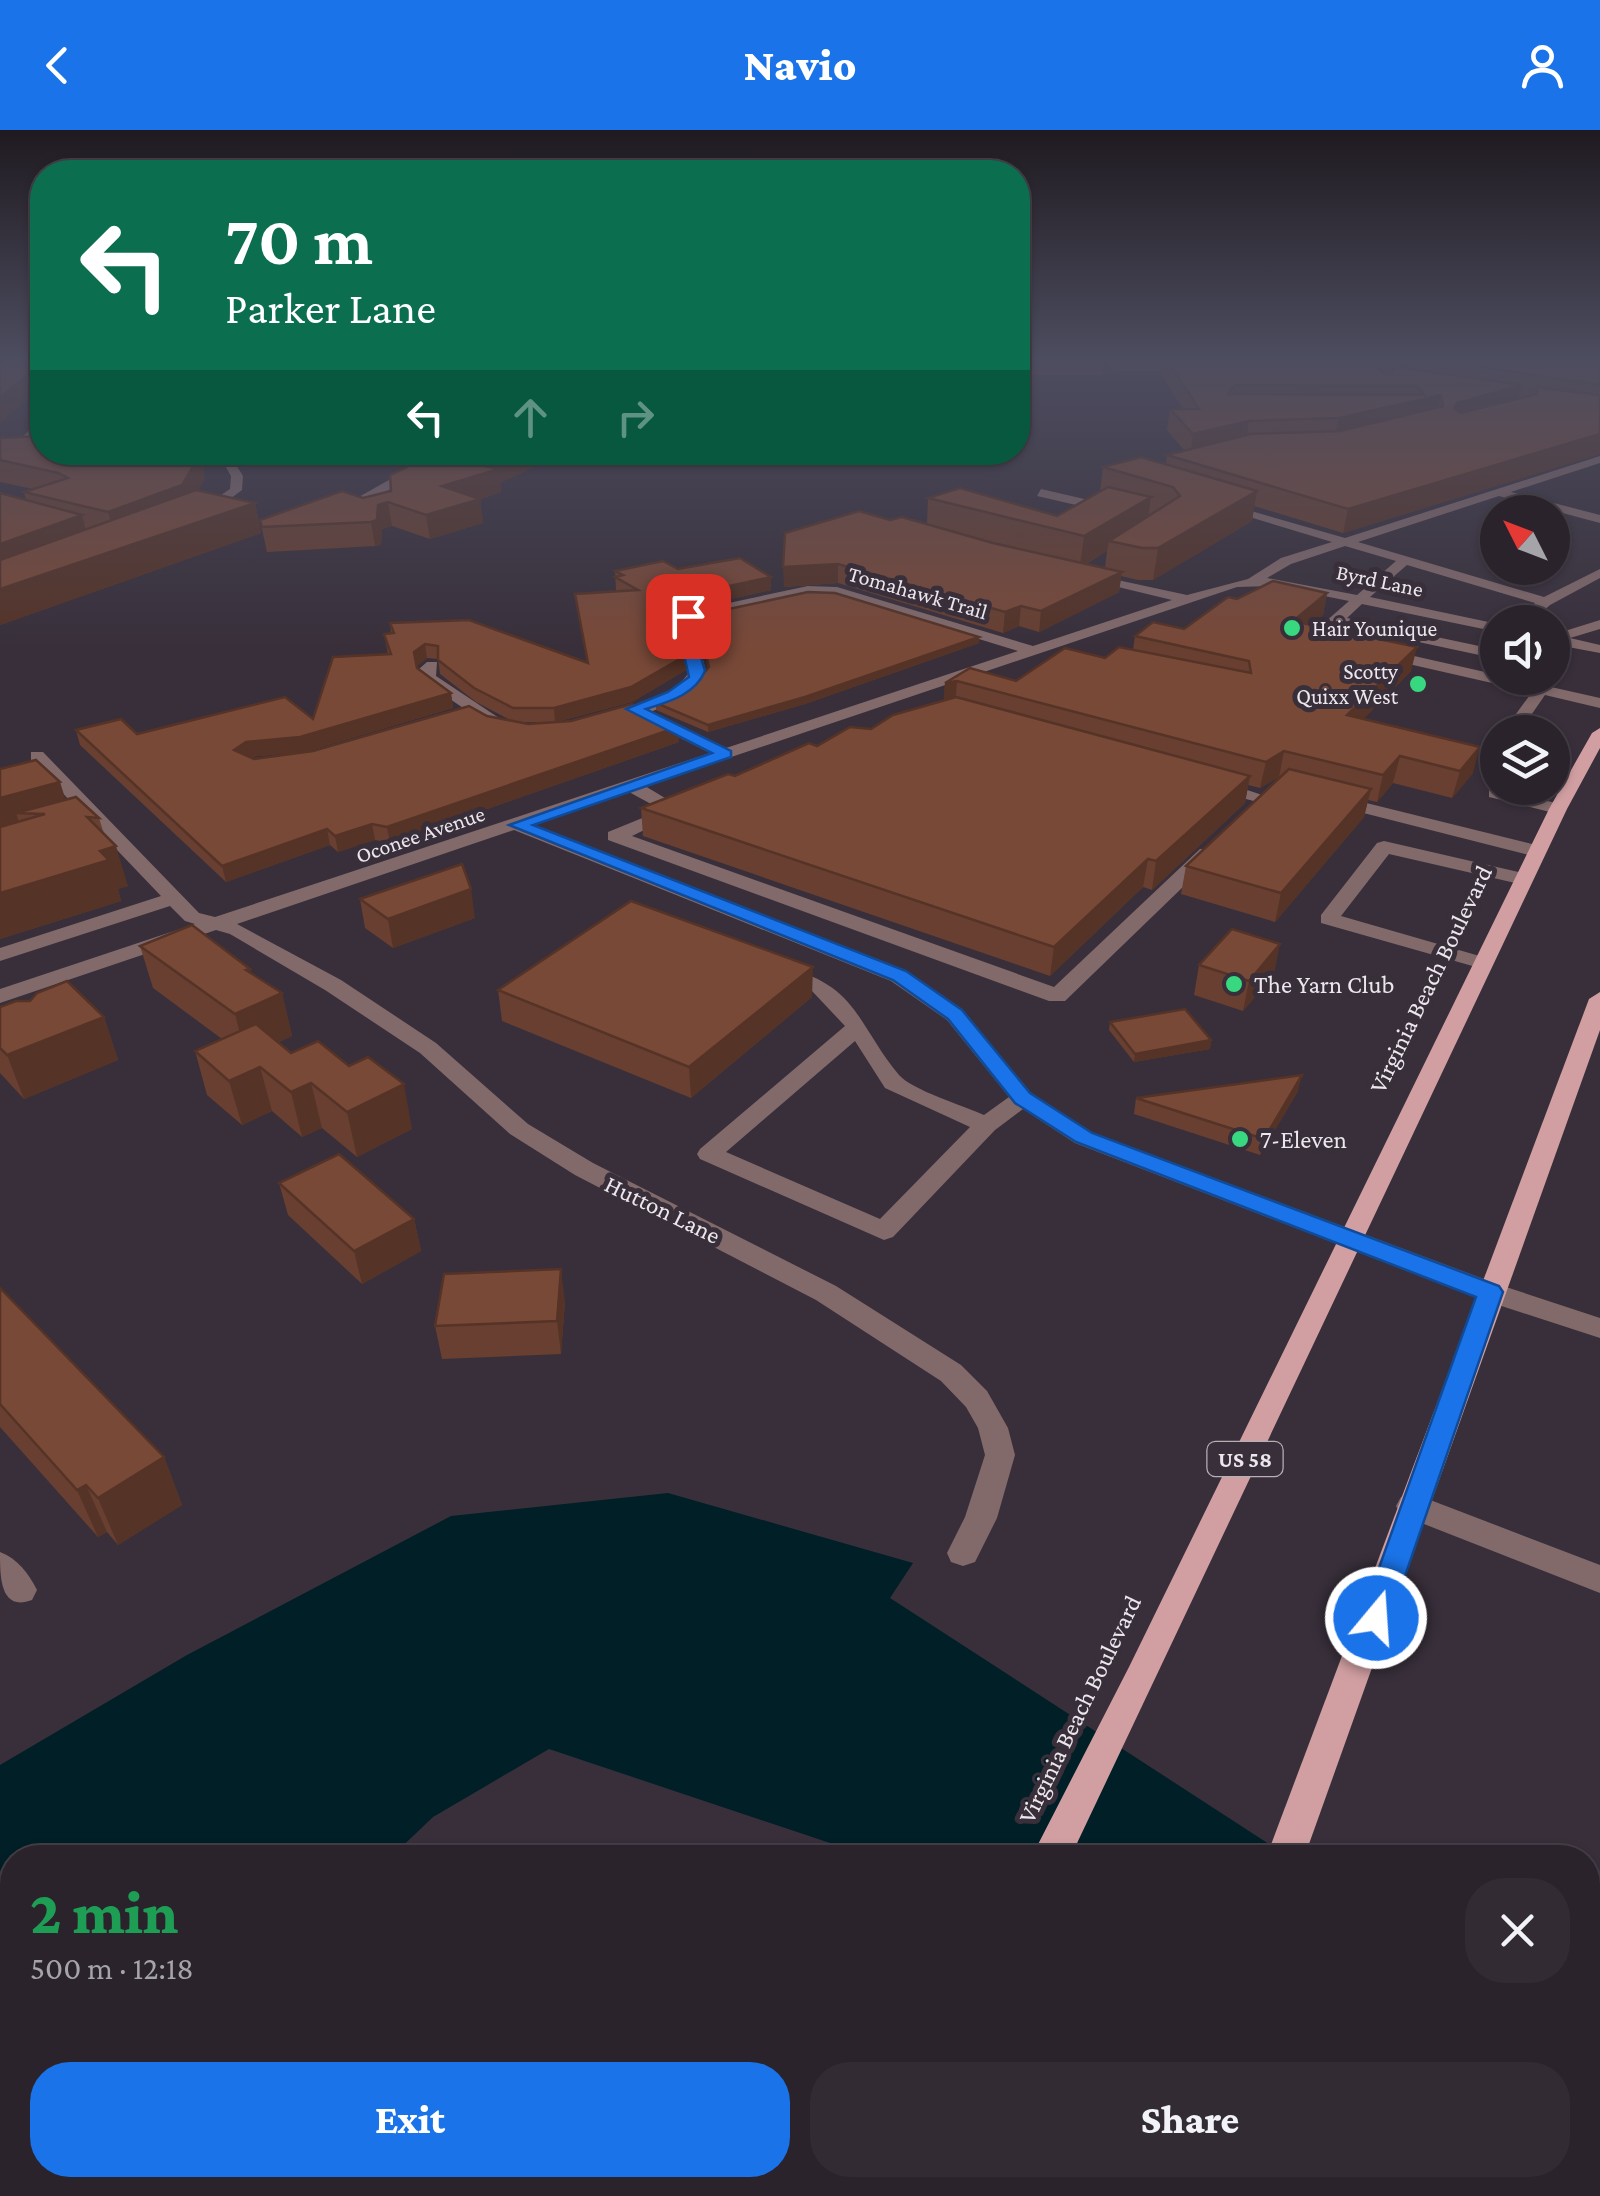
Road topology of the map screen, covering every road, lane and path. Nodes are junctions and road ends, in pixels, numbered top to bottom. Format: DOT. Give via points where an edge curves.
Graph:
graph roads {
  1 [pos="1598,462"];
  2 [pos="226,465"];
  3 [pos="424,465"];
  4 [pos="1041,493"];
  5 [pos="1502,493"];
  6 [pos="1207,499"];
  7 [pos="387,503"];
  8 [pos="1126,512"];
  9 [pos="190,518"];
  10 [pos="1600,519"];
  11 [pos="1349,541"];
  12 [pos="1405,560"];
  13 [pos="1100,565"];
  14 [pos="1066,571"];
  15 [pos="1600,573"];
  16 [pos="1084,575"];
  17 [pos="1253,581"];
  18 [pos="1187,599"];
  19 [pos="1361,600"];
  20 [pos="1545,602"];
  21 [pos="1542,605"];
  22 [pos="1336,620"];
  23 [pos="1480,624"];
  24 [pos="1600,624"];
  25 [pos="1570,634"];
  26 [pos="1060,642"];
  27 [pos="1570,643"];
  28 [pos="1352,648"];
  29 [pos="1600,649"];
  30 [pos="1034,650"];
  31 [pos="1480,650"];
  32 [pos="1371,652"];
  33 [pos="1086,654"];
  34 [pos="432,665"];
  35 [pos="988,666"];
  36 [pos="1480,667"];
  37 [pos="1020,674"];
  38 [pos="1570,688"];
  39 [pos="1600,703"];
  40 [pos="634,709"];
  41 [pos="476,710"];
  42 [pos="445,720"];
  43 [pos="586,722"];
  44 [pos="805,728"];
  45 [pos="516,732"];
  46 [pos="1600,733"];
  47 [pos="833,742"];
  48 [pos="725,754"];
  49 [pos="36,756"];
  50 [pos="1192,779"];
  51 [pos="629,785"];
  52 [pos="1314,795"];
  53 [pos="1265,799"];
  54 [pos="1542,805"];
  55 [pos="1558,809"];
  56 [pos="517,825"];
  57 [pos="1224,838"];
  58 [pos="1538,851"];
  59 [pos="1524,878"];
  60 [pos="172,899"];
  61 [pos="214,924"];
  62 [pos="0,955"];
  63 [pos="1483,962"];
  64 [pos="767,967"];
  65 [pos="4,1000"];
  66 [pos="1600,1000"];
  67 [pos="858,1027"];
  68 [pos="1023,1098"];
  69 [pos="986,1126"];
  70 [pos="1349,1239"];
  71 [pos="1490,1292"];
  72 [pos="1600,1328"];
  73 [pos="1412,1506"];
  74 [pos="963,1553"];
  75 [pos="1600,1579"];
  76 [pos="1057,1845"];
  77 [pos="1290,1845"];
  1 -- 5 [label="street"];
  2 -- 9 [label="street" via="236,476 236,490"];
  3 -- 7 [label="street" via="364,507"];
  4 -- 8 [label="street"];
  5 -- 10 [label="street"];
  5 -- 11 [label="street"];
  6 -- 11 [label="street"];
  11 -- 12 [label="street"];
  11 -- 17 [label="street" via="1273,566"];
  12 -- 19 [label="street"];
  12 -- 20 [label="street"];
  13 -- 16 [label="street"];
  14 -- 16 [label="street"];
  15 -- 20 [label="street"];
  16 -- 18 [label="street"];
  17 -- 18 [label="street, Oconee Avenue"];
  17 -- 19 [label="street, Byrd Lane"];
  18 -- 26 [label="street, Oconee Avenue"];
  19 -- 22 [label="street"];
  19 -- 23 [label="street, Byrd Lane"];
  20 -- 21 [label="street"];
  22 -- 28 [label="street" via="1314,639"];
  22 -- 31 [label="street"];
  24 -- 25 [label="street"];
  26 -- 30 [label="street, Oconee Avenue"];
  26 -- 33 [label="street"];
  27 -- 29 [label="street"];
  30 -- 35 [label="street, Oconee Avenue"];
  30 -- 40 [label="street, Tomahawk Trail" via="847,593 808,590 688,616 683,620 695,679 673,696"];
  32 -- 36 [label="street"];
  34 -- 41 [label="street" via="428,678"];
  35 -- 37 [label="street"];
  35 -- 44 [label="street, Oconee Avenue"];
  38 -- 39 [label="street"];
  40 -- 43 [label="street, Tomahawk Trail"];
  40 -- 48 [label="street"];
  41 -- 42 [label="street"];
  41 -- 45 [label="street"];
  44 -- 47 [label="street"];
  44 -- 48 [label="street, Oconee Avenue"];
  46 -- 55 [label="main road, Virginia Beach Boulevard / US 58"];
  48 -- 51 [label="street, Oconee Avenue"];
  49 -- 60 [label="street, Hutton Lane" via="91,824"];
  50 -- 53 [label="street"];
  51 -- 56 [label="street, Oconee Avenue"];
  51 -- 57 [label="street" via="685,806 615,836 1058,996"];
  52 -- 58 [label="street"];
  54 -- 55 [label="street"];
  55 -- 58 [label="main road, Virginia Beach Boulevard / US 58"];
  56 -- 61 [label="street, Oconee Avenue"];
  56 -- 68 [label="street" via="664,892 842,949 924,990 968,1029"];
  58 -- 59 [label="main road, Virginia Beach Boulevard / US 58"];
  59 -- 63 [label="main road, Virginia Beach Boulevard / US 58"];
  59 -- 63 [label="street" via="1384,846 1328,919"];
  60 -- 61 [label="street, Hutton Lane" via="192,917"];
  60 -- 62 [label="street"];
  61 -- 65 [label="street, Oconee Avenue"];
  61 -- 74 [label="street, Hutton Lane" via="236,930 412,1038 518,1129 584,1170 826,1293 952,1373 977,1399 1000,1454"];
  63 -- 70 [label="main road, Virginia Beach Boulevard / US 58"];
  64 -- 67 [label="street" via="820,986"];
  66 -- 71 [label="main road"];
  67 -- 69 [label="street" via="893,1083"];
  67 -- 69 [label="street" via="709,1154 884,1231"];
  68 -- 69 [label="street"];
  68 -- 70 [label="street" via="1084,1138"];
  70 -- 71 [label="street"];
  70 -- 76 [label="main road, Virginia Beach Boulevard / US 58"];
  71 -- 72 [label="street"];
  71 -- 73 [label="main road"];
  73 -- 75 [label="street"];
  73 -- 77 [label="main road"];
}
